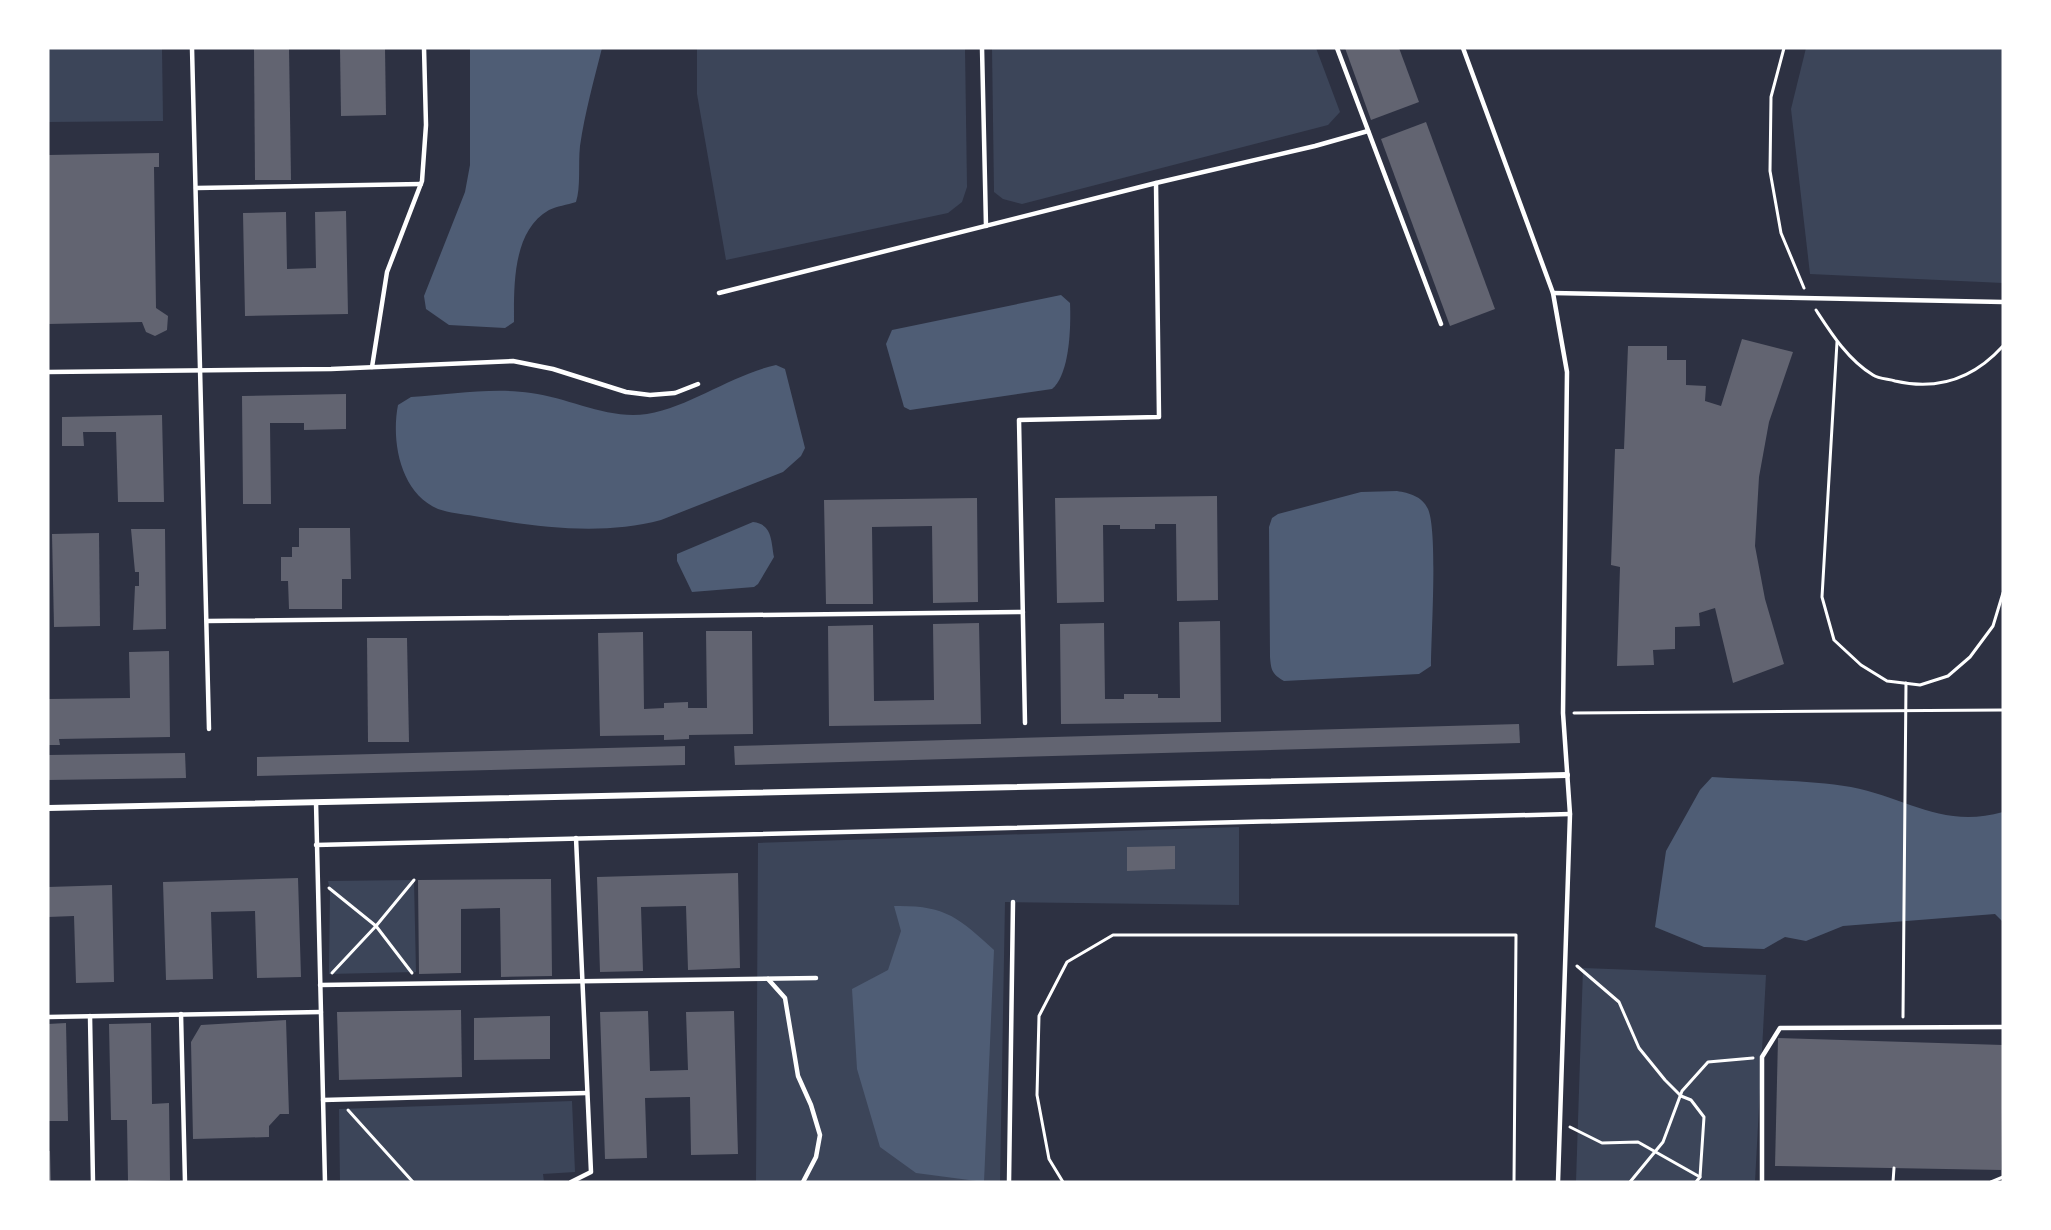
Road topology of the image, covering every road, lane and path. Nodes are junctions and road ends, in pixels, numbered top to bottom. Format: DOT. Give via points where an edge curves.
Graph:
graph roads {
  1 [pos="192,48"];
  2 [pos="424,48"];
  3 [pos="982,48"];
  4 [pos="1337,48"];
  5 [pos="1463,48"];
  6 [pos="1784,48"];
  7 [pos="1368,131"];
  8 [pos="1156,183"];
  9 [pos="421,184"];
  10 [pos="196,188"];
  11 [pos="986,226"];
  12 [pos="719,293"];
  13 [pos="1553,293"];
  14 [pos="1808,298"];
  15 [pos="2003,302"];
  16 [pos="1441,324"];
  17 [pos="1837,342"];
  18 [pos="2003,346"];
  19 [pos="372,367"];
  20 [pos="201,370"];
  21 [pos="48,372"];
  22 [pos="698,384"];
  23 [pos="2003,593"];
  24 [pos="1023,612"];
  25 [pos="207,621"];
  26 [pos="1906,683"];
  27 [pos="2003,710"];
  28 [pos="1905,711"];
  29 [pos="1563,713"];
  30 [pos="1025,723"];
  31 [pos="209,729"];
  32 [pos="1567,776"];
  33 [pos="315,802"];
  34 [pos="48,808"];
  35 [pos="1570,814"];
  36 [pos="576,838"];
  37 [pos="316,845"];
  38 [pos="317,879"];
  39 [pos="414,880"];
  40 [pos="1013,902"];
  41 [pos="376,926"];
  42 [pos="1565,957"];
  43 [pos="816,978"];
  44 [pos="768,979"];
  45 [pos="582,981"];
  46 [pos="421,983"];
  47 [pos="320,985"];
  48 [pos="321,1011"];
  49 [pos="181,1014"];
  50 [pos="90,1016"];
  51 [pos="48,1017"];
  52 [pos="2003,1027"];
  53 [pos="1903,1028"];
  54 [pos="1762,1057"];
  55 [pos="587,1093"];
  56 [pos="1681,1096"];
  57 [pos="323,1100"];
  58 [pos="339,1100"];
  59 [pos="1560,1122"];
  60 [pos="1654,1153"];
  61 [pos="1894,1168"];
  62 [pos="1700,1177"];
  63 [pos="2003,1177"];
  64 [pos="93,1182"];
  65 [pos="185,1182"];
  66 [pos="325,1182"];
  67 [pos="413,1182"];
  68 [pos="571,1182"];
  69 [pos="803,1182"];
  70 [pos="1009,1182"];
  71 [pos="1063,1182"];
  72 [pos="1514,1182"];
  73 [pos="1558,1182"];
  74 [pos="1630,1182"];
  75 [pos="1696,1182"];
  76 [pos="1761,1182"];
  77 [pos="1893,1182"];
  78 [pos="1991,1182"];
  1 -- 10 [label="lane"];
  2 -- 9 [label="lane" via="426,125"];
  3 -- 11 [label="lane"];
  4 -- 7 [label="lane"];
  5 -- 13 [label="lane"];
  6 -- 14 [label="path" via="1771,97 1770,171 1781,233"];
  7 -- 8 [label="lane"];
  7 -- 16 [label="lane"];
  8 -- 11 [label="lane"];
  8 -- 24 [label="lane" via="1159,417 1019,420"];
  9 -- 10 [label="lane"];
  9 -- 19 [label="lane" via="387,272"];
  10 -- 20 [label="lane"];
  11 -- 12 [label="lane"];
  13 -- 14 [label="lane"];
  13 -- 29 [label="lane" via="1567,372"];
  14 -- 15 [label="lane"];
  14 -- 17 [label="path"];
  17 -- 18 [label="path" via="1874,376 1916,386 1955,381 1992,358"];
  17 -- 26 [label="path" via="1822,597 1834,640 1861,665 1887,681"];
  19 -- 20 [label="lane"];
  19 -- 22 [label="lane" via="513,361 650,395 675,393"];
  20 -- 21 [label="lane"];
  20 -- 25 [label="lane"];
  23 -- 26 [label="path" via="1993,626 1970,657 1948,676 1920,685"];
  24 -- 25 [label="lane"];
  24 -- 30 [label="lane"];
  25 -- 31 [label="lane"];
  26 -- 28 [label="path"];
  27 -- 28 [label="path"];
  28 -- 29 [label="path"];
  28 -- 53 [label="path"];
  29 -- 32 [label="lane"];
  32 -- 33 [label="street"];
  32 -- 35 [label="lane"];
  33 -- 34 [label="street"];
  33 -- 37 [label="lane"];
  35 -- 36 [label="lane"];
  35 -- 42 [label="lane"];
  36 -- 37 [label="lane"];
  36 -- 45 [label="lane"];
  37 -- 38 [label="lane"];
  38 -- 41 [label="path"];
  38 -- 47 [label="lane"];
  39 -- 41 [label="path"];
  40 -- 70 [label="lane"];
  41 -- 46 [label="path"];
  41 -- 47 [label="path"];
  42 -- 56 [label="path" via="1619,1002 1639,1048"];
  42 -- 59 [label="lane"];
  43 -- 44 [label="lane"];
  44 -- 45 [label="lane"];
  44 -- 69 [label="lane" via="786,998 798,1076 820,1135 816,1157"];
  45 -- 46 [label="lane"];
  45 -- 55 [label="lane"];
  46 -- 47 [label="lane"];
  47 -- 48 [label="lane"];
  48 -- 49 [label="lane"];
  48 -- 57 [label="lane"];
  49 -- 50 [label="lane"];
  49 -- 65 [label="lane"];
  50 -- 51 [label="lane"];
  50 -- 64 [label="lane"];
  52 -- 53 [label="lane"];
  53 -- 54 [label="lane" via="1780,1028"];
  54 -- 56 [label="path" via="1708,1062"];
  54 -- 76 [label="lane"];
  55 -- 58 [label="lane"];
  55 -- 68 [label="lane" via="591,1172"];
  56 -- 60 [label="path" via="1663,1142"];
  56 -- 62 [label="path" via="1691,1100 1704,1117"];
  57 -- 58 [label="lane"];
  57 -- 66 [label="lane"];
  58 -- 67 [label="path"];
  59 -- 60 [label="path" via="1602,1143 1638,1142"];
  59 -- 73 [label="lane"];
  60 -- 62 [label="path"];
  60 -- 74 [label="path"];
  61 -- 77 [label="path"];
  62 -- 75 [label="path"];
  63 -- 78 [label="path"];
  71 -- 72 [label="path" via="1049,1159 1036,1095 1039,1016 1067,962 1113,935 1516,934"];
}
